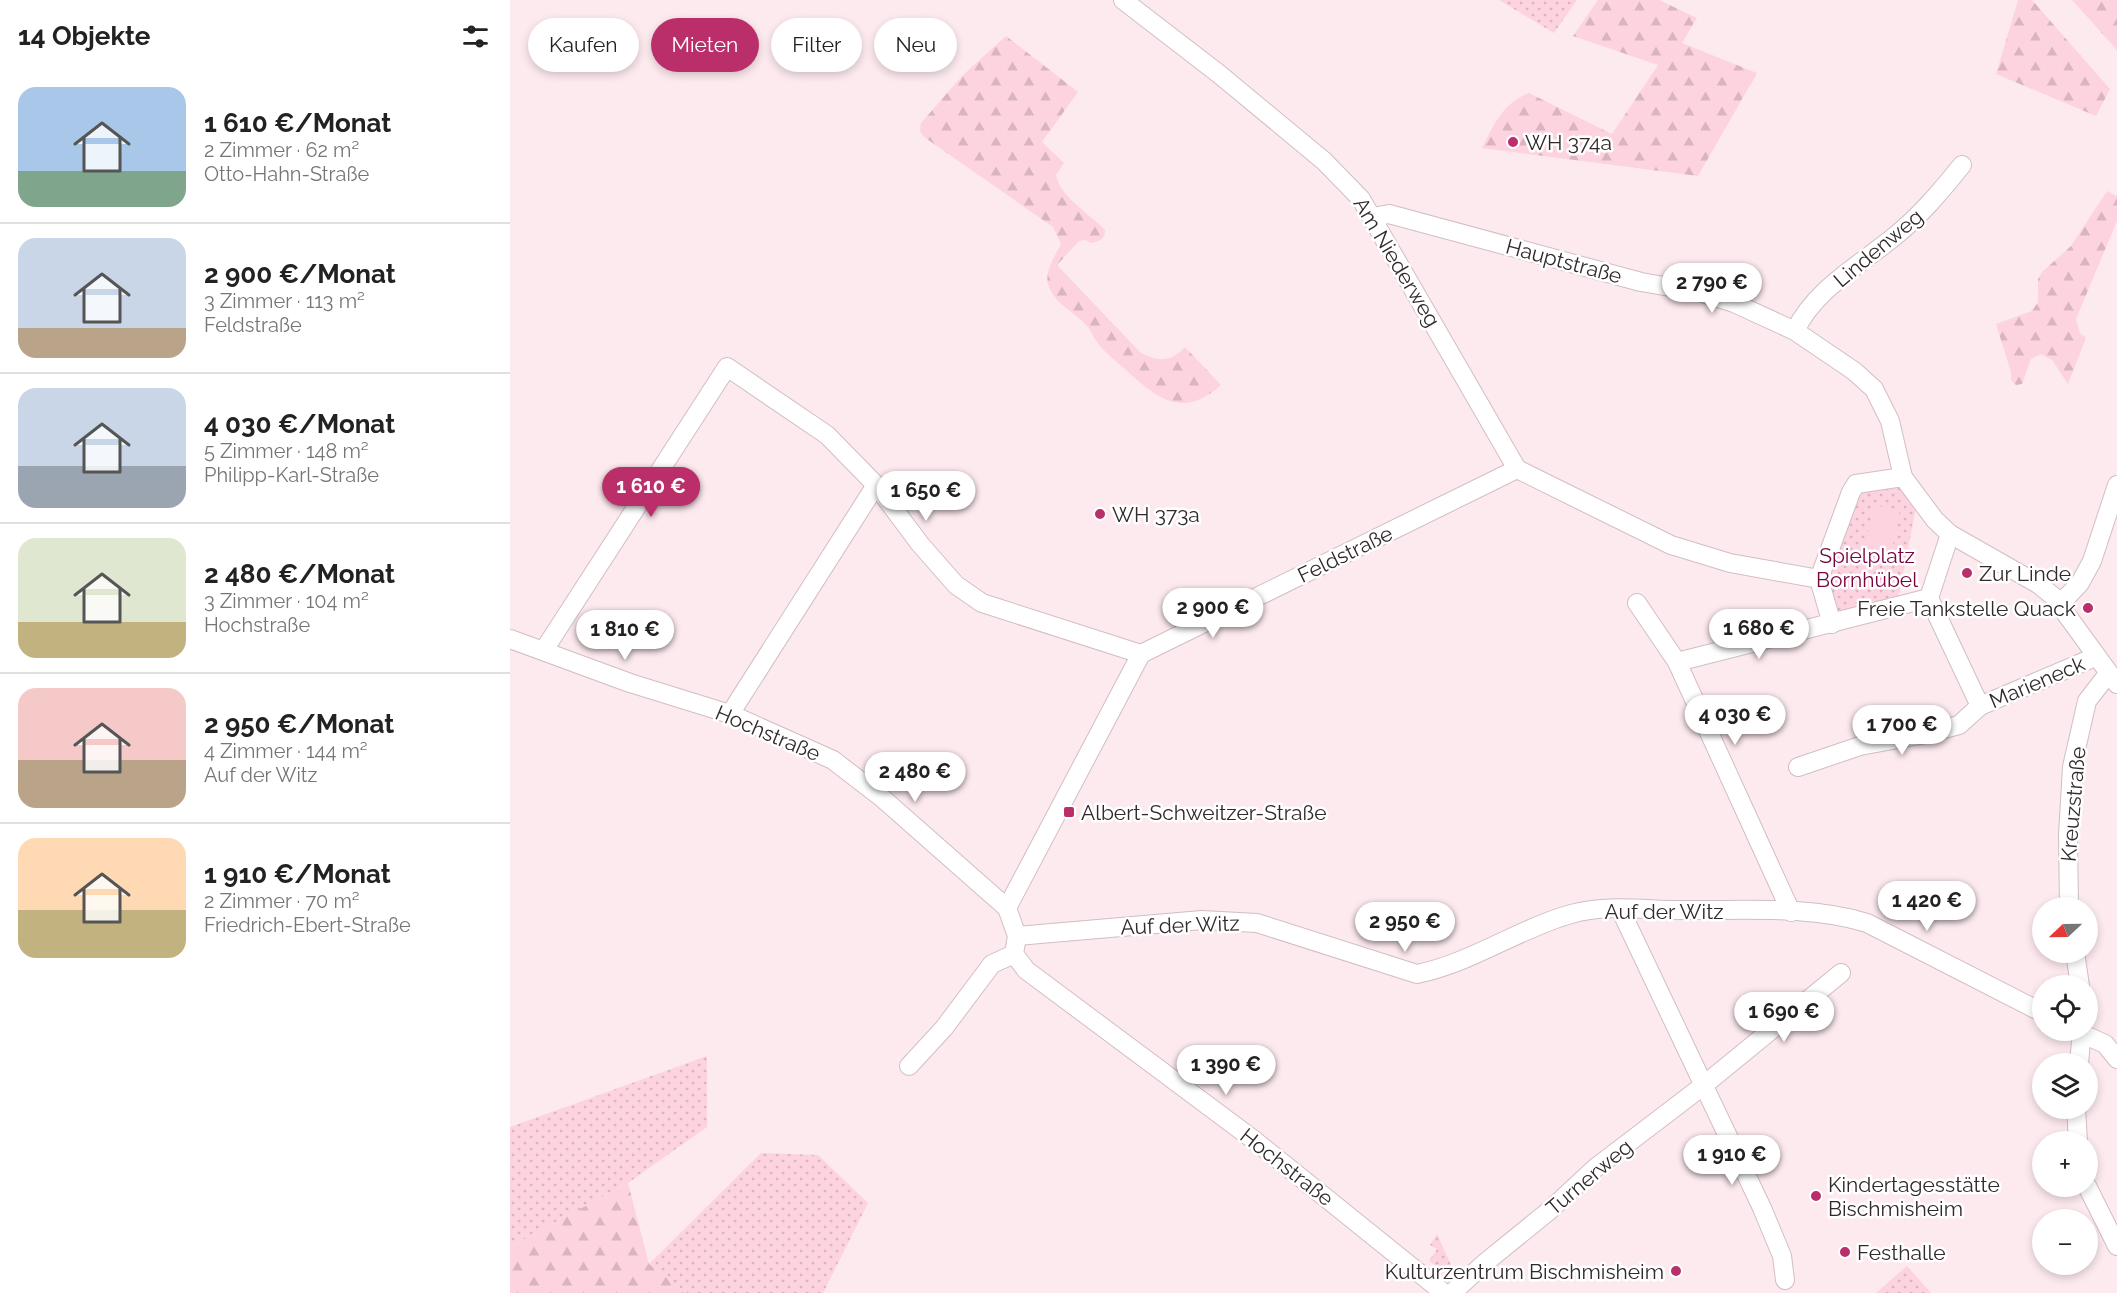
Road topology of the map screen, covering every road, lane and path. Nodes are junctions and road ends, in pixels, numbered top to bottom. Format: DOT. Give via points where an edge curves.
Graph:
graph roads {
  1 [pos="1123,0"];
  2 [pos="1962,165"];
  3 [pos="1373,217"];
  4 [pos="1795,331"];
  5 [pos="1517,469"];
  6 [pos="1903,477"];
  7 [pos="876,485"];
  8 [pos="2117,485"];
  9 [pos="1950,534"];
  10 [pos="1819,579"];
  11 [pos="1929,598"];
  12 [pos="1637,603"];
  13 [pos="2060,604"];
  14 [pos="1832,624"];
  15 [pos="510,639"];
  16 [pos="544,650"];
  17 [pos="1141,654"];
  18 [pos="2095,657"];
  19 [pos="1677,662"];
  20 [pos="2113,679"];
  21 [pos="1980,706"];
  22 [pos="730,714"];
  23 [pos="1798,767"];
  24 [pos="2068,897"];
  25 [pos="1006,908"];
  26 [pos="1620,909"];
  27 [pos="1791,912"];
  28 [pos="1017,936"];
  29 [pos="1014,954"];
  30 [pos="1840,973"];
  31 [pos="2032,1007"];
  32 [pos="2098,1041"];
  33 [pos="2117,1059"];
  34 [pos="909,1066"];
  35 [pos="1704,1085"];
  36 [pos="2093,1197"];
  37 [pos="2117,1246"];
  38 [pos="1785,1280"];
  39 [pos="1444,1293"];
  40 [pos="1452,1293"];
  1 -- 3 [label="street, Am Niederweg" via="1324,161"];
  2 -- 4 [label="street, Lindenweg" via="1908,225 1816,299"];
  3 -- 4 [label="street, Hauptstraße" via="1382,213 1411,219 1641,282 1699,292"];
  3 -- 5 [label="street, Am Niederweg"];
  4 -- 6 [label="street, Hauptstraße" via="1854,370 1874,389 1890,421"];
  5 -- 10 [label="street" via="1681,549 1730,563"];
  5 -- 17 [label="street, Feldstraße"];
  6 -- 9 [label="street, Hauptstraße" via="1924,508"];
  6 -- 10 [label="street" via="1856,484"];
  7 -- 16 [label="street" via="827,435 727,367"];
  7 -- 17 [label="street" via="956,585 982,603"];
  7 -- 22 [label="street"];
  8 -- 13 [label="street" via="2092,561 2080,583"];
  9 -- 11 [label="street"];
  9 -- 13 [label="street, Hauptstraße" via="2038,584"];
  10 -- 14 [label="street"];
  11 -- 14 [label="street"];
  11 -- 21 [label="street, Marieneck"];
  12 -- 19 [label="street"];
  13 -- 18 [label="street, Hauptstraße"];
  14 -- 19 [label="street"];
  15 -- 16 [label="street, Hochstraße"];
  16 -- 22 [label="street, Hochstraße" via="630,683"];
  17 -- 25 [label="street"];
  18 -- 20 [label="street, Hauptstraße"];
  18 -- 21 [label="street, Marieneck"];
  19 -- 27 [label="street"];
  20 -- 24 [label="street, Kreuzstraße" via="2087,701 2072,767"];
  21 -- 23 [label="street, Marieneck" via="1959,725 1860,746"];
  22 -- 25 [label="street, Hochstraße" via="833,760 881,797"];
  25 -- 28 [label="street, Hochstraße"];
  26 -- 27 [label="street, Auf der Witz"];
  26 -- 28 [label="street, Auf der Witz" via="1583,911 1562,917 1442,968 1418,974 1240,920"];
  26 -- 35 [label="street"];
  27 -- 31 [label="street, Auf der Witz" via="1868,923"];
  28 -- 29 [label="street"];
  29 -- 34 [label="street" via="992,964 944,1028"];
  29 -- 39 [label="street, Hochstraße" via="1026,970 1254,1140"];
  30 -- 35 [label="street, Turnerweg"];
  32 -- 33 [label="street"];
  35 -- 38 [label="street" via="1778,1244"];
  35 -- 40 [label="street, Turnerweg" via="1594,1168"];
  36 -- 37 [label="street"];
}
